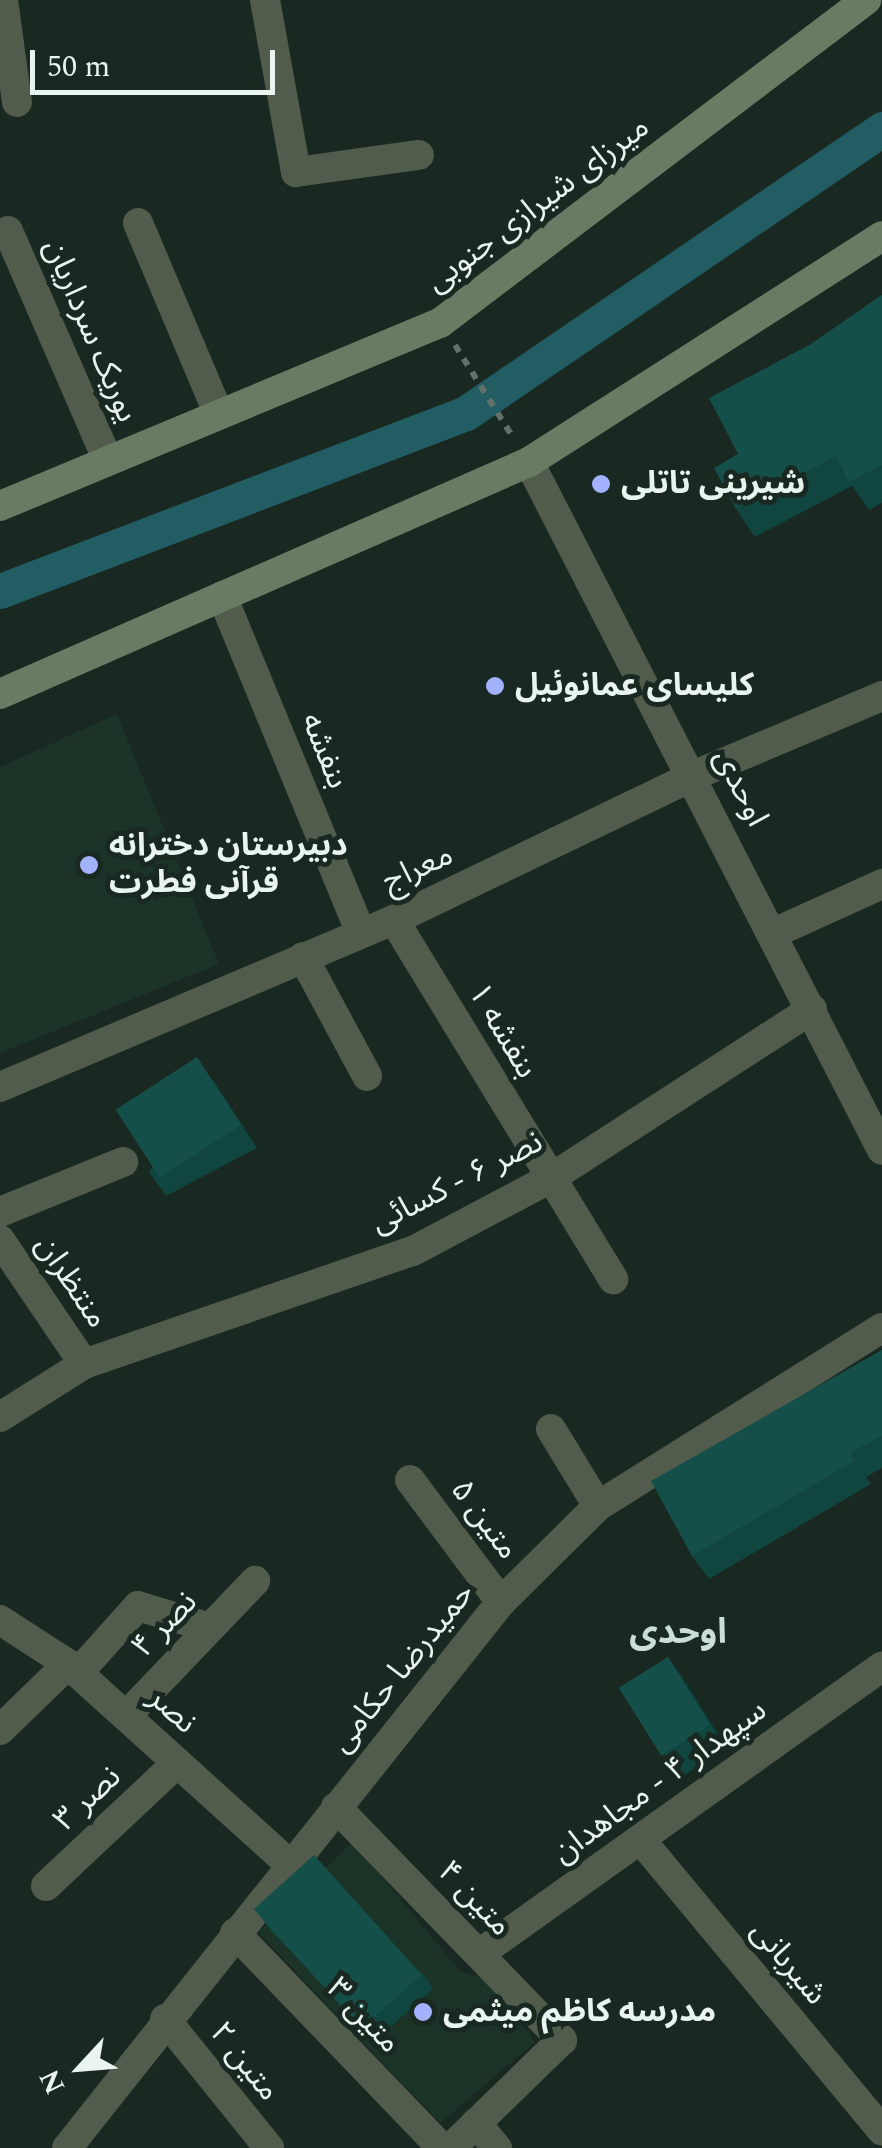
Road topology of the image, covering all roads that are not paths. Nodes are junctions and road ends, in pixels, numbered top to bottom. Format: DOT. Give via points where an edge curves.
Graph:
graph roads {
  1 [pos="4,0"];
  2 [pos="265,0"];
  3 [pos="866,0"];
  4 [pos="18,102"];
  5 [pos="419,155"];
  6 [pos="138,223"];
  7 [pos="8,231"];
  8 [pos="882,236"];
  9 [pos="218,412"];
  10 [pos="107,460"];
  11 [pos="529,462"];
  12 [pos="0,506"];
  13 [pos="222,596"];
  14 [pos="0,694"];
  15 [pos="882,696"];
  16 [pos="695,775"];
  17 [pos="882,884"];
  18 [pos="394,920"];
  19 [pos="361,933"];
  20 [pos="774,933"];
  21 [pos="303,957"];
  22 [pos="812,1008"];
  23 [pos="367,1076"];
  24 [pos="0,1087"];
  25 [pos="880,1138"];
  26 [pos="123,1162"];
  27 [pos="551,1178"];
  28 [pos="0,1212"];
  29 [pos="0,1240"];
  30 [pos="613,1279"];
  31 [pos="882,1328"];
  32 [pos="84,1364"];
  33 [pos="0,1417"];
  34 [pos="551,1429"];
  35 [pos="410,1480"];
  36 [pos="598,1506"];
  37 [pos="254,1582"];
  38 [pos="501,1602"];
  39 [pos="0,1620"];
  40 [pos="210,1628"];
  41 [pos="882,1667"];
  42 [pos="73,1669"];
  43 [pos="126,1716"];
  44 [pos="0,1730"];
  45 [pos="177,1763"];
  46 [pos="336,1807"];
  47 [pos="640,1839"];
  48 [pos="290,1864"];
  49 [pos="46,1886"];
  50 [pos="234,1933"];
  51 [pos="479,1954"];
  52 [pos="165,2019"];
  53 [pos="476,2123"];
  54 [pos="882,2131"];
  55 [pos="67,2148"];
  56 [pos="270,2148"];
  57 [pos="442,2148"];
  58 [pos="451,2148"];
  59 [pos="497,2148"];
  1 -- 4 [label="street"];
  2 -- 5 [label="street" via="296,172"];
  3 -- 9 [label="main road, میرزای شیرازی جنوبی" via="440,323"];
  6 -- 9 [label="street"];
  7 -- 10 [label="street, یوریک سرداریان"];
  8 -- 11 [label="main road"];
  9 -- 10 [label="main road, میرزای شیرازی جنوبی"];
  10 -- 12 [label="main road, میرزای شیرازی جنوبی"];
  11 -- 13 [label="main road"];
  11 -- 16 [label="street, اوحدی"];
  13 -- 14 [label="main road"];
  13 -- 19 [label="street, بنفشه"];
  15 -- 16 [label="street, معراج"];
  16 -- 18 [label="street, معراج"];
  16 -- 20 [label="street, اوحدی"];
  17 -- 20 [label="street"];
  18 -- 19 [label="street, معراج"];
  18 -- 27 [label="street, بنفشه ۱"];
  19 -- 21 [label="street, معراج"];
  20 -- 22 [label="street, اوحدی"];
  21 -- 23 [label="street"];
  21 -- 24 [label="street, معراج"];
  22 -- 25 [label="street, اوحدی"];
  22 -- 27 [label="street, نصر ۶ - کسائی"];
  26 -- 28 [label="street"];
  27 -- 30 [label="street, بنفشه ۱"];
  27 -- 32 [label="street, نصر ۶ - کسائی" via="414,1250"];
  29 -- 32 [label="street, منتظران"];
  31 -- 36 [label="street, حمیدرضا حکامی"];
  32 -- 33 [label="street, نصر ۶ - کسائی"];
  34 -- 36 [label="street"];
  35 -- 38 [label="street, متین ۵"];
  36 -- 38 [label="street, حمیدرضا حکامی"];
  37 -- 40 [label="street, نصر ۴"];
  38 -- 46 [label="street, حمیدرضا حکامی"];
  39 -- 42 [label="street, نصر"];
  40 -- 42 [label="street" via="138,1606"];
  40 -- 43 [label="street, نصر ۴"];
  41 -- 47 [label="street, سپهدار ۴ - مجاهدان"];
  42 -- 43 [label="street, نصر"];
  42 -- 44 [label="street"];
  43 -- 45 [label="street, نصر"];
  45 -- 48 [label="street, نصر"];
  45 -- 49 [label="street, نصر ۳"];
  46 -- 48 [label="street, حمیدرضا حکامی"];
  46 -- 51 [label="street, متین ۴"];
  47 -- 51 [label="street, سپهدار ۴ - مجاهدان"];
  47 -- 54 [label="street, شیربانی"];
  48 -- 50 [label="street, حمیدرضا حکامی"];
  50 -- 52 [label="street, حمیدرضا حکامی"];
  50 -- 57 [label="street, متین ۳"];
  51 -- 53 [label="street, متین ۴" via="562,2040"];
  52 -- 55 [label="street, حمیدرضا حکامی"];
  52 -- 56 [label="street, متین ۲"];
  53 -- 58 [label="street"];
  53 -- 59 [label="street"];
}
